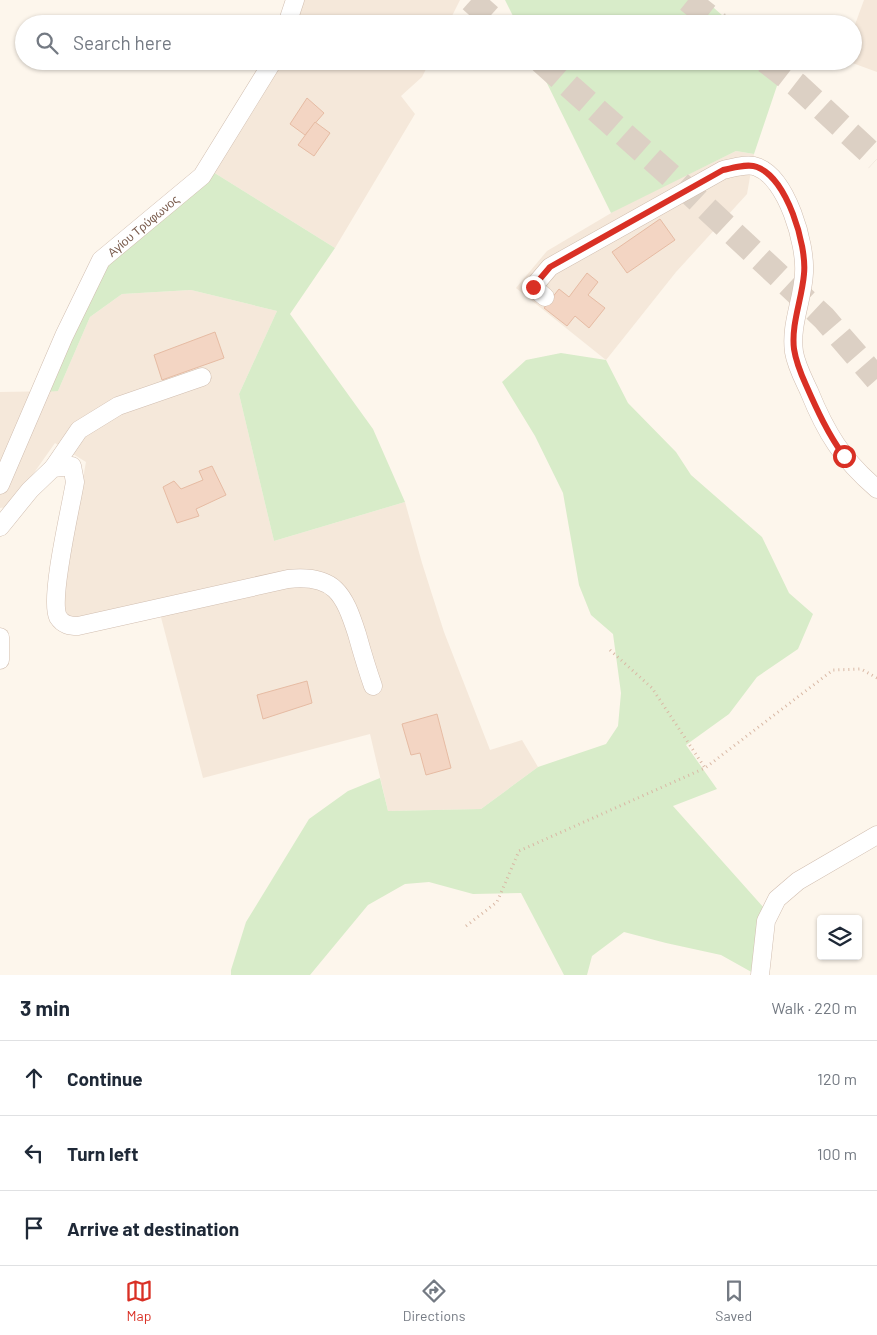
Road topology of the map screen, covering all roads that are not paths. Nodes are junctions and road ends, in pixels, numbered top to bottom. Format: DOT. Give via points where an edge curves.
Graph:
graph roads {
  1 [pos="295,0"];
  2 [pos="290,15"];
  3 [pos="267,70"];
  4 [pos="544,297"];
  5 [pos="202,377"];
  6 [pos="53,468"];
  7 [pos="0,485"];
  8 [pos="877,489"];
  9 [pos="0,527"];
  10 [pos="0,637"];
  11 [pos="0,660"];
  12 [pos="373,686"];
  13 [pos="877,835"];
  14 [pos="760,975"];
  1 -- 2 [label="street"];
  3 -- 7 [label="street, Αγίου Τρύφωνος" via="202,176 101,260 64,336"];
  4 -- 8 [label="street" via="533,287 550,267 723,170 752,166 764,170 779,186 801,242 804,273 794,345 798,366 834,442 849,463"];
  5 -- 6 [label="street" via="118,406 78,430"];
  6 -- 9 [label="street"];
  6 -- 12 [label="street" via="72,466 75,482 56,593 57,614 66,624 78,626 288,579 311,578 328,584 342,597"];
  10 -- 11 [label="street"];
  13 -- 14 [label="street" via="798,881 777,899 766,921"];
}
